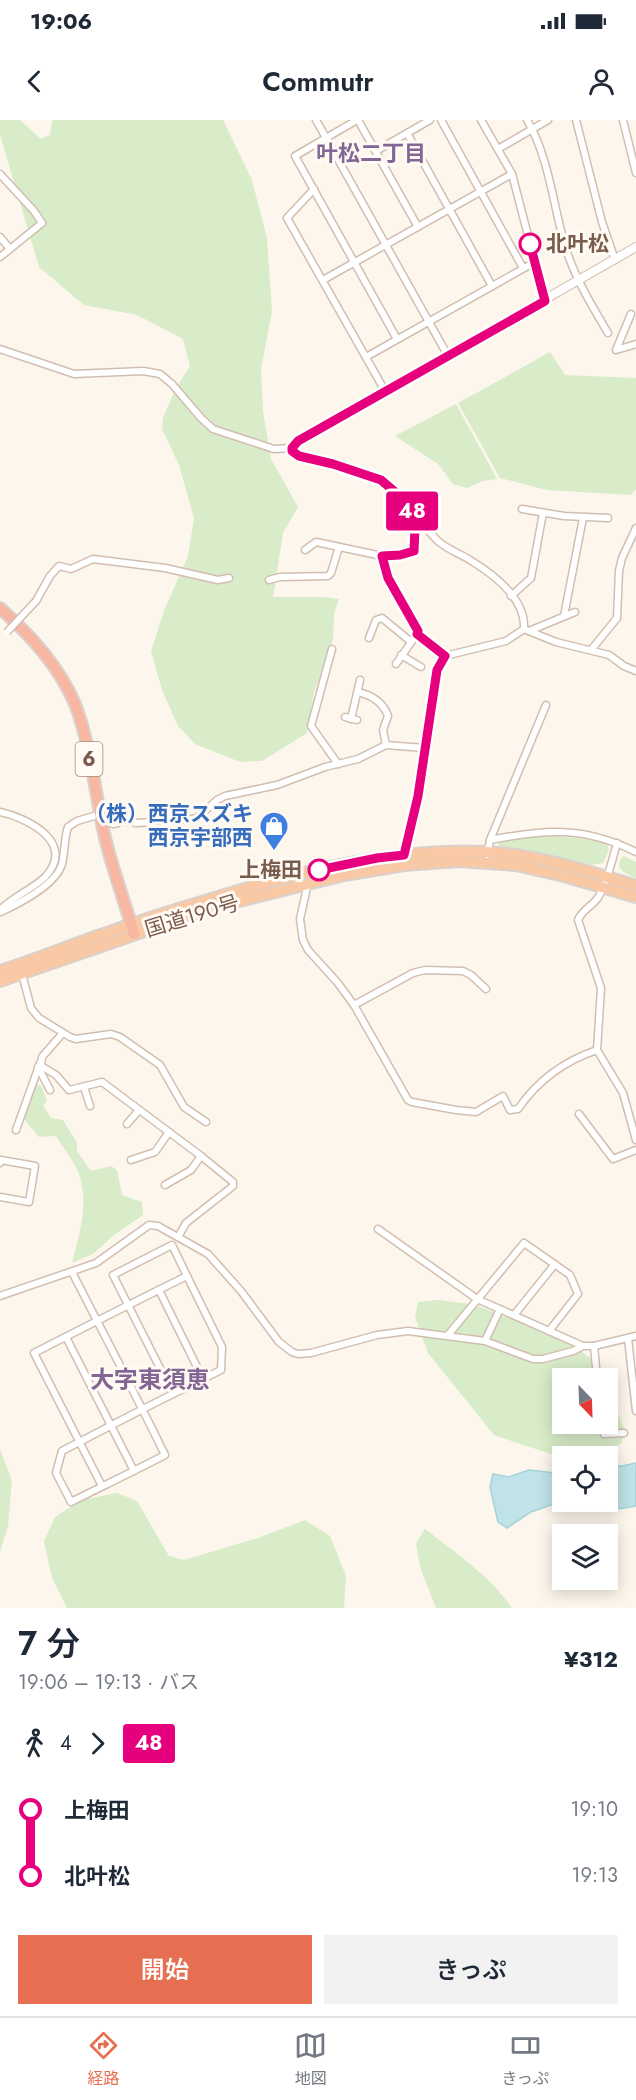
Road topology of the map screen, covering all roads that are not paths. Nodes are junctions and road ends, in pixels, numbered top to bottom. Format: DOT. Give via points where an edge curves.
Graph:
graph roads {
  1 [pos="316,120"];
  2 [pos="358,120"];
  3 [pos="430,120"];
  4 [pos="441,120"];
  5 [pos="481,120"];
  6 [pos="527,120"];
  7 [pos="548,120"];
  8 [pos="576,120"];
  9 [pos="622,120"];
  10 [pos="532,129"];
  11 [pos="407,133"];
  12 [pos="327,138"];
  13 [pos="498,149"];
  14 [pos="376,151"];
  15 [pos="636,173"];
  16 [pos="0,174"];
  17 [pos="512,174"];
  18 [pos="314,189"];
  19 [pos="480,192"];
  20 [pos="449,209"];
  21 [pos="418,227"];
  22 [pos="0,237"];
  23 [pos="386,244"];
  24 [pos="636,248"];
  25 [pos="10,249"];
  26 [pos="0,257"];
  27 [pos="615,260"];
  28 [pos="534,262"];
  29 [pos="354,263"];
  30 [pos="523,268"];
  31 [pos="323,280"];
  32 [pos="578,282"];
  33 [pos="492,286"];
  34 [pos="545,301"];
  35 [pos="631,314"];
  36 [pos="429,321"];
  37 [pos="608,333"];
  38 [pos="398,339"];
  39 [pos="636,344"];
  40 [pos="0,350"];
  41 [pos="448,356"];
  42 [pos="366,357"];
  43 [pos="385,392"];
  44 [pos="295,444"];
  45 [pos="522,509"];
  46 [pos="543,513"];
  47 [pos="583,518"];
  48 [pos="608,518"];
  49 [pos="420,520"];
  50 [pos="636,528"];
  51 [pos="339,547"];
  52 [pos="305,550"];
  53 [pos="382,556"];
  54 [pos="229,578"];
  55 [pos="269,580"];
  56 [pos="512,596"];
  57 [pos="0,608"];
  58 [pos="575,612"];
  59 [pos="564,616"];
  60 [pos="526,630"];
  61 [pos="417,634"];
  62 [pos="0,637"];
  63 [pos="369,638"];
  64 [pos="410,641"];
  65 [pos="332,649"];
  66 [pos="591,650"];
  67 [pos="401,655"];
  68 [pos="445,656"];
  69 [pos="396,664"];
  70 [pos="421,667"];
  71 [pos="636,671"];
  72 [pos="360,680"];
  73 [pos="358,692"];
  74 [pos="546,705"];
  75 [pos="351,719"];
  76 [pos="387,745"];
  77 [pos="424,748"];
  78 [pos="338,764"];
  79 [pos="0,812"];
  80 [pos="94,816"];
  81 [pos="186,820"];
  82 [pos="107,821"];
  83 [pos="155,822"];
  84 [pos="118,823"];
  85 [pos="135,824"];
  86 [pos="490,840"];
  87 [pos="616,843"];
  88 [pos="636,852"];
  89 [pos="487,857"];
  90 [pos="404,860"];
  91 [pos="605,882"];
  92 [pos="308,883"];
  93 [pos="636,886"];
  94 [pos="636,897"];
  95 [pos="0,911"];
  96 [pos="133,929"];
  97 [pos="0,971"];
  98 [pos="22,974"];
  99 [pos="0,981"];
  100 [pos="486,989"];
  101 [pos="354,1005"];
  102 [pos="62,1034"];
  103 [pos="597,1050"];
  104 [pos="39,1065"];
  105 [pos="84,1087"];
  106 [pos="50,1090"];
  107 [pos="90,1106"];
  108 [pos="139,1110"];
  109 [pos="579,1114"];
  110 [pos="206,1122"];
  111 [pos="127,1124"];
  112 [pos="16,1130"];
  113 [pos="170,1132"];
  114 [pos="636,1140"];
  115 [pos="636,1150"];
  116 [pos="201,1156"];
  117 [pos="131,1160"];
  118 [pos="0,1163"];
  119 [pos="165,1185"];
  120 [pos="0,1197"];
  121 [pos="378,1229"];
  122 [pos="177,1237"];
  123 [pos="555,1264"];
  124 [pos="72,1272"];
  125 [pos="187,1276"];
  126 [pos="159,1290"];
  127 [pos="0,1296"];
  128 [pos="477,1299"];
  129 [pos="129,1305"];
  130 [pos="500,1309"];
  131 [pos="514,1315"];
  132 [pos="97,1321"];
  133 [pos="549,1330"];
  134 [pos="448,1335"];
  135 [pos="636,1336"];
  136 [pos="66,1337"];
  137 [pos="628,1338"];
  138 [pos="485,1341"];
  139 [pos="583,1346"];
  140 [pos="594,1346"];
  141 [pos="634,1365"];
  142 [pos="596,1368"];
  143 [pos="203,1378"];
  144 [pos="173,1394"];
  145 [pos="635,1396"];
  146 [pos="143,1410"];
  147 [pos="636,1411"];
  148 [pos="111,1426"];
  149 [pos="618,1433"];
  150 [pos="624,1433"];
  151 [pos="79,1442"];
  152 [pos="134,1471"];
  153 [pos="102,1486"];
  1 -- 12 [label="street"];
  2 -- 12 [label="street"];
  2 -- 14 [label="street"];
  3 -- 11 [label="street"];
  4 -- 19 [label="street"];
  5 -- 13 [label="street"];
  6 -- 10 [label="street"];
  7 -- 10 [label="street"];
  8 -- 27 [label="street"];
  9 -- 15 [label="street"];
  10 -- 13 [label="street"];
  10 -- 32 [label="street"];
  11 -- 14 [label="street"];
  11 -- 20 [label="street"];
  12 -- 18 [label="street" via="295,156"];
  12 -- 23 [label="street"];
  13 -- 17 [label="street"];
  14 -- 21 [label="street"];
  16 -- 25 [label="street" via="42,223"];
  17 -- 19 [label="street"];
  17 -- 28 [label="street"];
  18 -- 29 [label="street"];
  18 -- 31 [label="street" via="288,218"];
  19 -- 20 [label="street"];
  19 -- 30 [label="street"];
  20 -- 21 [label="street"];
  20 -- 33 [label="street"];
  21 -- 23 [label="street"];
  22 -- 25 [label="street"];
  23 -- 29 [label="street"];
  23 -- 36 [label="street"];
  24 -- 27 [label="street"];
  25 -- 26 [label="street"];
  27 -- 32 [label="street"];
  28 -- 30 [label="street"];
  28 -- 34 [label="street"];
  29 -- 31 [label="street"];
  29 -- 38 [label="street"];
  30 -- 33 [label="street"];
  31 -- 42 [label="street"];
  32 -- 34 [label="street"];
  32 -- 37 [label="street"];
  33 -- 36 [label="street"];
  34 -- 41 [label="street"];
  35 -- 39 [label="street" via="616,350"];
  36 -- 38 [label="street"];
  36 -- 41 [label="street"];
  38 -- 42 [label="street"];
  40 -- 44 [label="street" via="74,374 143,371 160,375 213,429 274,449"];
  41 -- 43 [label="street"];
  42 -- 43 [label="street"];
  43 -- 44 [label="street"];
  44 -- 49 [label="street" via="292,451 299,456 381,480"];
  45 -- 46 [label="street"];
  46 -- 47 [label="street"];
  46 -- 56 [label="street" via="531,578"];
  47 -- 48 [label="street"];
  47 -- 59 [label="street"];
  49 -- 53 [label="street" via="415,527 414,551"];
  49 -- 56 [label="street" via="446,548 494,576"];
  50 -- 66 [label="street" via="619,571 617,618"];
  51 -- 52 [label="street" via="316,542"];
  51 -- 53 [label="street"];
  51 -- 55 [label="street" via="328,576"];
  53 -- 61 [label="street" via="388,578"];
  54 -- 62 [label="street, bridge" via="218,580 165,568 93,560 76,568 59,566 36,601"];
  56 -- 60 [label="street"];
  57 -- 96 [label="highway, 6" via="51,662 74,704 85,736 107,844"];
  58 -- 59 [label="street"];
  59 -- 60 [label="street"];
  60 -- 66 [label="street"];
  60 -- 68 [label="street" via="506,641"];
  61 -- 64 [label="street"];
  61 -- 68 [label="street"];
  63 -- 64 [label="street" via="376,621 382,618"];
  64 -- 67 [label="street"];
  65 -- 78 [label="street" via="311,726"];
  66 -- 71 [label="street" via="609,655"];
  67 -- 69 [label="street"];
  67 -- 70 [label="street"];
  68 -- 77 [label="street" via="437,670"];
  72 -- 73 [label="street"];
  73 -- 75 [label="street"];
  73 -- 76 [label="street" via="385,708 388,716 383,734"];
  74 -- 86 [label="street"];
  76 -- 77 [label="street"];
  76 -- 78 [label="street"];
  77 -- 90 [label="street"];
  78 -- 81 [label="street" via="277,785 225,796 197,818"];
  79 -- 95 [label="street" via="40,829 55,849 50,871 43,879 7,902"];
  80 -- 95 [label="street" via="68,827 55,878"];
  82 -- 84 [label="street"];
  83 -- 85 [label="street"];
  86 -- 87 [label="street" via="554,831 598,836"];
  86 -- 89 [label="street"];
  87 -- 88 [label="street"];
  87 -- 91 [label="street"];
  89 -- 90 [label="highway, 国道190号" via="434,862"];
  89 -- 91 [label="highway, 国道190号"];
  90 -- 92 [label="highway, 国道190号"];
  90 -- 96 [label="highway, 国道190号" via="377,858 300,874 250,887"];
  91 -- 93 [label="highway, 国道190号"];
  91 -- 94 [label="highway, 国道190号"];
  91 -- 103 [label="street" via="598,898 578,920 601,988"];
  92 -- 96 [label="highway, 国道190号"];
  92 -- 101 [label="street" via="300,919 303,940 311,956"];
  96 -- 97 [label="highway, 国道190号"];
  96 -- 98 [label="highway, 国道190号"];
  98 -- 99 [label="highway, 国道190号"];
  98 -- 102 [label="street" via="34,1014"];
  100 -- 101 [label="street" via="463,971 425,970"];
  101 -- 103 [label="street" via="408,1100 432,1107 476,1112 503,1096 510,1110 518,1109 529,1093 554,1071"];
  102 -- 104 [label="street" via="46,1049"];
  102 -- 110 [label="street" via="76,1039 105,1034 120,1037 160,1065 184,1107"];
  103 -- 114 [label="street" via="623,1093"];
  104 -- 105 [label="street" via="56,1075 69,1090"];
  104 -- 106 [label="street"];
  104 -- 112 [label="street"];
  105 -- 107 [label="street"];
  105 -- 108 [label="street" via="102,1082"];
  108 -- 111 [label="street"];
  108 -- 113 [label="street"];
  109 -- 115 [label="street" via="613,1159"];
  113 -- 116 [label="street"];
  113 -- 117 [label="street" via="155,1152"];
  116 -- 119 [label="street" via="191,1170"];
  116 -- 122 [label="street" via="230,1179 233,1186 186,1223"];
  118 -- 120 [label="street" via="1,1160 35,1166 29,1202"];
  121 -- 128 [label="street"];
  122 -- 124 [label="street" via="149,1225 96,1263"];
  122 -- 134 [label="street" via="208,1254 287,1350 298,1354 390,1332"];
  123 -- 128 [label="street" via="524,1243"];
  123 -- 131 [label="street"];
  123 -- 133 [label="street" via="570,1275 578,1294"];
  124 -- 127 [label="street"];
  124 -- 132 [label="street"];
  125 -- 126 [label="street"];
  125 -- 129 [label="street" via="172,1245 113,1275"];
  125 -- 143 [label="street" via="222,1347 221,1370"];
  126 -- 129 [label="street"];
  126 -- 143 [label="street"];
  128 -- 130 [label="street"];
  128 -- 134 [label="street"];
  129 -- 132 [label="street"];
  129 -- 144 [label="street"];
  130 -- 131 [label="street"];
  130 -- 138 [label="street"];
  131 -- 133 [label="street"];
  132 -- 136 [label="street"];
  132 -- 146 [label="street"];
  133 -- 139 [label="street"];
  134 -- 138 [label="street"];
  135 -- 137 [label="street"];
  136 -- 148 [label="street"];
  136 -- 151 [label="street" via="34,1353"];
  137 -- 140 [label="street"];
  137 -- 141 [label="street"];
  138 -- 139 [label="street" via="533,1359"];
  139 -- 140 [label="street"];
  140 -- 142 [label="street"];
  141 -- 145 [label="street"];
  143 -- 144 [label="street"];
  144 -- 146 [label="street"];
  145 -- 147 [label="street"];
  146 -- 148 [label="street"];
  146 -- 152 [label="street" via="165,1455"];
  148 -- 151 [label="street"];
  148 -- 152 [label="street"];
  149 -- 150 [label="street"];
  151 -- 153 [label="street"];
  151 -- 153 [label="street" via="62,1451 56,1473 71,1502"];
  152 -- 153 [label="street"];
}
